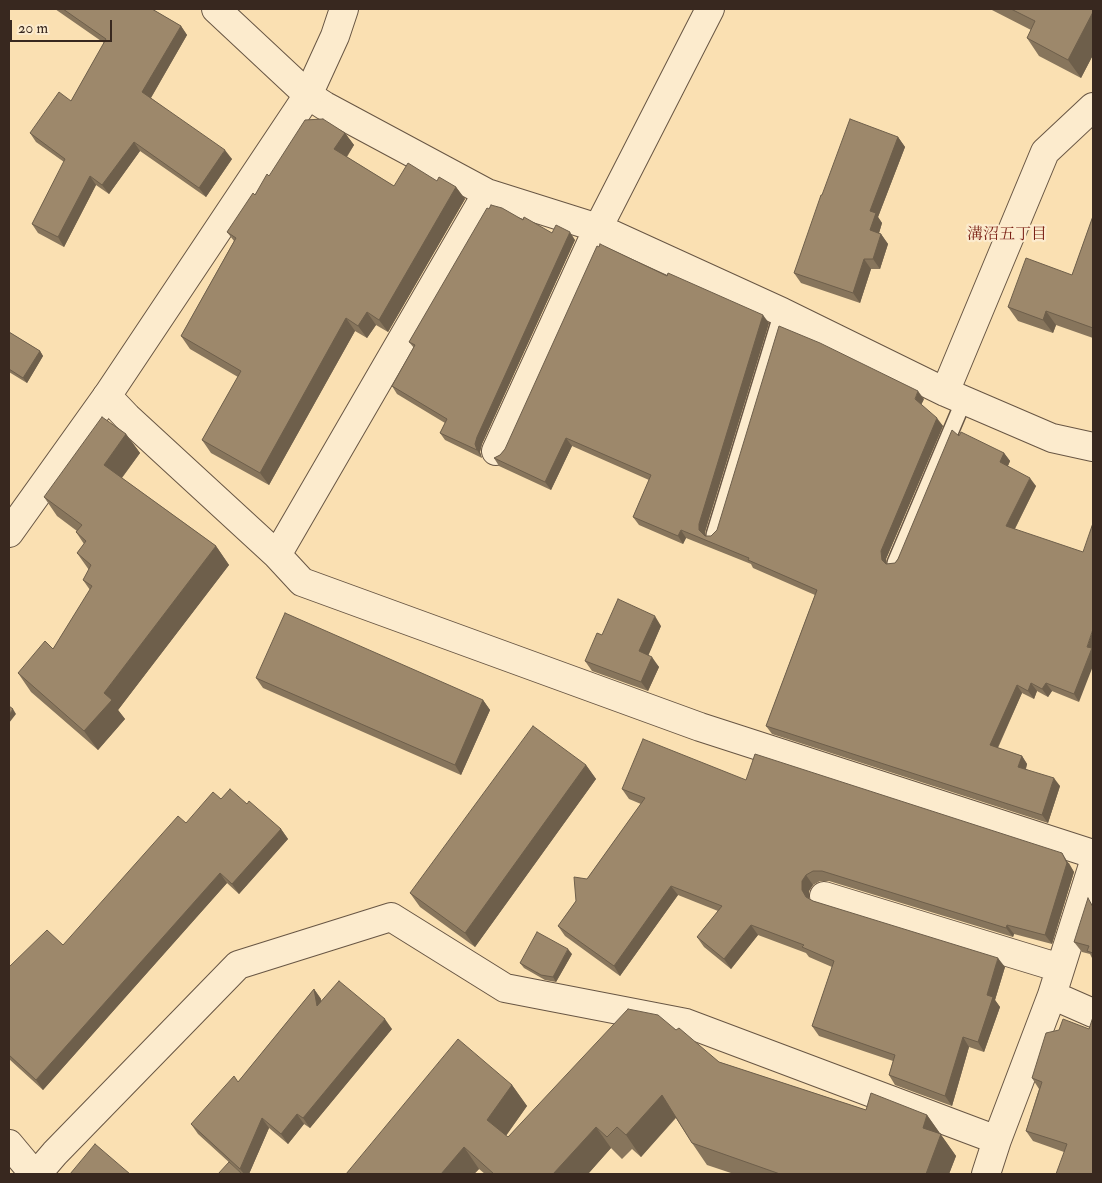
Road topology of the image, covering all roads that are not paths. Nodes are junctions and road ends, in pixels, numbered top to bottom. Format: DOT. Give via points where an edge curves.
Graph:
graph roads {
  1 [pos="216,9"];
  2 [pos="344,9"];
  3 [pos="710,9"];
  4 [pos="308,95"];
  5 [pos="1093,107"];
  6 [pos="487,192"];
  7 [pos="598,228"];
  8 [pos="782,312"];
  9 [pos="107,396"];
  10 [pos="955,396"];
  11 [pos="1093,447"];
  12 [pos="496,451"];
  13 [pos="9,533"];
  14 [pos="714,536"];
  15 [pos="278,555"];
  16 [pos="895,563"];
  17 [pos="1093,854"];
  18 [pos="1093,865"];
  19 [pos="824,896"];
  20 [pos="1060,968"];
  21 [pos="1052,995"];
  22 [pos="1093,1013"];
  23 [pos="997,1140"];
  24 [pos="9,1144"];
  25 [pos="991,1173"];
  26 [pos="36,1174"];
  1 -- 4 [label="street"];
  2 -- 4 [label="street" via="336,36"];
  3 -- 7 [label="street"];
  4 -- 6 [label="street"];
  4 -- 9 [label="street"];
  5 -- 10 [label="street" via="1045,152"];
  6 -- 7 [label="street"];
  6 -- 15 [label="street"];
  7 -- 8 [label="street"];
  7 -- 12 [label="street"];
  8 -- 10 [label="street"];
  8 -- 14 [label="lane"];
  9 -- 13 [label="street"];
  9 -- 15 [label="street"];
  10 -- 11 [label="street" via="1052,438"];
  10 -- 16 [label="lane"];
  15 -- 17 [label="street" via="302,582 700,727"];
  18 -- 20 [label="street"];
  19 -- 20 [label="street"];
  20 -- 21 [label="street"];
  21 -- 22 [label="street"];
  21 -- 23 [label="street"];
  23 -- 25 [label="street"];
  23 -- 26 [label="street" via="686,1023 505,988 391,917 238,965"];
  24 -- 26 [label="street"];
}
